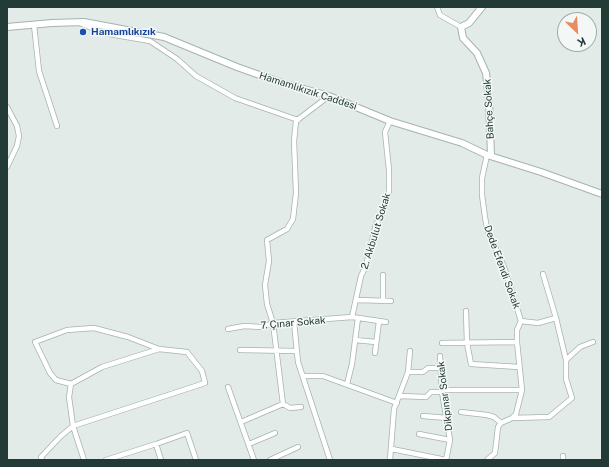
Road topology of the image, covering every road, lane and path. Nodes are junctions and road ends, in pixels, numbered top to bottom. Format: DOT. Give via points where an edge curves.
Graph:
graph roads {
  1 [pos="437,7"];
  2 [pos="482,7"];
  3 [pos="78,22"];
  4 [pos="34,25"];
  5 [pos="7,27"];
  6 [pos="461,27"];
  7 [pos="329,96"];
  8 [pos="7,108"];
  9 [pos="298,120"];
  10 [pos="390,121"];
  11 [pos="57,126"];
  12 [pos="489,156"];
  13 [pos="7,167"];
  14 [pos="602,194"];
  15 [pos="542,274"];
  16 [pos="383,275"];
  17 [pos="357,300"];
  18 [pos="383,301"];
  19 [pos="391,301"];
  20 [pos="466,311"];
  21 [pos="352,317"];
  22 [pos="358,318"];
  23 [pos="556,318"];
  24 [pos="379,321"];
  25 [pos="521,321"];
  26 [pos="294,322"];
  27 [pos="386,322"];
  28 [pos="273,323"];
  29 [pos="228,329"];
  30 [pos="355,340"];
  31 [pos="376,342"];
  32 [pos="442,342"];
  33 [pos="517,342"];
  34 [pos="593,342"];
  35 [pos="467,343"];
  36 [pos="159,349"];
  37 [pos="240,350"];
  38 [pos="276,351"];
  39 [pos="296,351"];
  40 [pos="410,351"];
  41 [pos="375,353"];
  42 [pos="440,356"];
  43 [pos="566,360"];
  44 [pos="519,367"];
  45 [pos="441,368"];
  46 [pos="408,372"];
  47 [pos="303,376"];
  48 [pos="70,384"];
  49 [pos="347,384"];
  50 [pos="228,387"];
  51 [pos="522,390"];
  52 [pos="442,391"];
  53 [pos="400,396"];
  54 [pos="397,403"];
  55 [pos="283,404"];
  56 [pos="301,407"];
  57 [pos="461,412"];
  58 [pos="423,416"];
  59 [pos="447,418"];
  60 [pos="512,418"];
  61 [pos="241,422"];
  62 [pos="501,423"];
  63 [pos="73,426"];
  64 [pos="275,433"];
  65 [pos="419,434"];
  66 [pos="450,440"];
  67 [pos="156,444"];
  68 [pos="249,444"];
  69 [pos="298,447"];
  70 [pos="392,449"];
  71 [pos="42,460"];
  72 [pos="84,460"];
  73 [pos="106,460"];
  74 [pos="160,460"];
  75 [pos="196,460"];
  76 [pos="254,460"];
  77 [pos="270,460"];
  78 [pos="330,460"];
  79 [pos="390,460"];
  80 [pos="446,460"];
  81 [pos="487,460"];
  1 -- 6 [label="street" via="440,15"];
  2 -- 6 [label="street" via="469,23"];
  3 -- 4 [label="street, Hamamlıkızık Caddesi"];
  3 -- 7 [label="street, Hamamlıkızık Caddesi" via="164,37 237,67"];
  3 -- 9 [label="street" via="103,33 150,41 177,59 196,76 235,98"];
  4 -- 5 [label="street, Hamamlıkızık Caddesi"];
  4 -- 11 [label="street" via="40,71"];
  6 -- 12 [label="street, Bahçe Sokak" via="463,38 477,53 486,73 489,100"];
  7 -- 9 [label="street"];
  7 -- 10 [label="street, Hamamlıkızık Caddesi"];
  8 -- 13 [label="street" via="18,126 19,136"];
  9 -- 28 [label="street" via="294,141 296,193 293,219 288,228 267,240 268,261 264,285"];
  10 -- 12 [label="street, Hamamlıkızık Caddesi" via="462,143"];
  10 -- 17 [label="street, 2. Akbulut Sokak" via="385,132 389,193 376,224"];
  12 -- 14 [label="street, Hamamlıkızık Caddesi"];
  12 -- 25 [label="street, Dede Efendi Sokak" via="482,178 487,229 504,267"];
  15 -- 23 [label="street"];
  16 -- 18 [label="street"];
  17 -- 18 [label="street"];
  17 -- 21 [label="street, 2. Akbulut Sokak"];
  18 -- 19 [label="street"];
  20 -- 35 [label="street"];
  21 -- 22 [label="street, 7. Çınar Sokak"];
  21 -- 26 [label="street, 7. Çınar Sokak"];
  22 -- 24 [label="street, 7. Çınar Sokak"];
  22 -- 30 [label="street"];
  23 -- 25 [label="street" via="538,323"];
  23 -- 43 [label="street"];
  24 -- 27 [label="street, 7. Çınar Sokak"];
  24 -- 31 [label="street"];
  25 -- 33 [label="street, Dede Efendi Sokak" via="517,330"];
  26 -- 28 [label="street, 7. Çınar Sokak"];
  26 -- 39 [label="street"];
  28 -- 29 [label="street, 7. Çınar Sokak" via="262,327 244,326"];
  28 -- 38 [label="street"];
  30 -- 31 [label="street"];
  30 -- 49 [label="street"];
  31 -- 41 [label="street"];
  32 -- 35 [label="street"];
  33 -- 35 [label="street"];
  33 -- 44 [label="street, Dede Efendi Sokak"];
  34 -- 43 [label="street" via="580,347"];
  35 -- 44 [label="street" via="471,364"];
  36 -- 48 [label="street" via="102,367"];
  36 -- 48 [label="street" via="94,328 67,330 35,342 50,373 56,380"];
  36 -- 63 [label="street" via="187,352 202,371 205,383"];
  37 -- 38 [label="street"];
  38 -- 39 [label="street"];
  38 -- 55 [label="street"];
  39 -- 47 [label="street"];
  40 -- 46 [label="street"];
  42 -- 45 [label="street, Dikpınar Sokak"];
  43 -- 60 [label="street" via="566,379 572,398 549,417"];
  44 -- 51 [label="street, Dede Efendi Sokak"];
  45 -- 46 [label="street"];
  45 -- 52 [label="street, Dikpınar Sokak"];
  46 -- 53 [label="street"];
  47 -- 49 [label="street" via="323,376"];
  47 -- 78 [label="street"];
  48 -- 63 [label="street"];
  49 -- 54 [label="street"];
  50 -- 61 [label="street"];
  51 -- 52 [label="street"];
  51 -- 60 [label="street, Dede Efendi Sokak" via="516,414"];
  52 -- 53 [label="street" via="431,392 426,397"];
  52 -- 59 [label="street, Dikpınar Sokak"];
  53 -- 54 [label="street"];
  54 -- 70 [label="street" via="393,416"];
  55 -- 56 [label="street" via="290,408"];
  55 -- 61 [label="street"];
  57 -- 62 [label="street" via="487,415"];
  58 -- 59 [label="street"];
  59 -- 66 [label="street, Dikpınar Sokak"];
  60 -- 62 [label="street"];
  61 -- 68 [label="street"];
  62 -- 81 [label="street" via="498,427 495,453"];
  63 -- 71 [label="street" via="41,456"];
  63 -- 72 [label="street"];
  64 -- 68 [label="street"];
  65 -- 66 [label="street"];
  66 -- 80 [label="street, Dikpınar Sokak"];
  67 -- 73 [label="street"];
  67 -- 74 [label="street"];
  67 -- 75 [label="street" via="187,433"];
  68 -- 76 [label="street"];
  69 -- 77 [label="street"];
  70 -- 79 [label="street"];
  70 -- 80 [label="street"];
}
